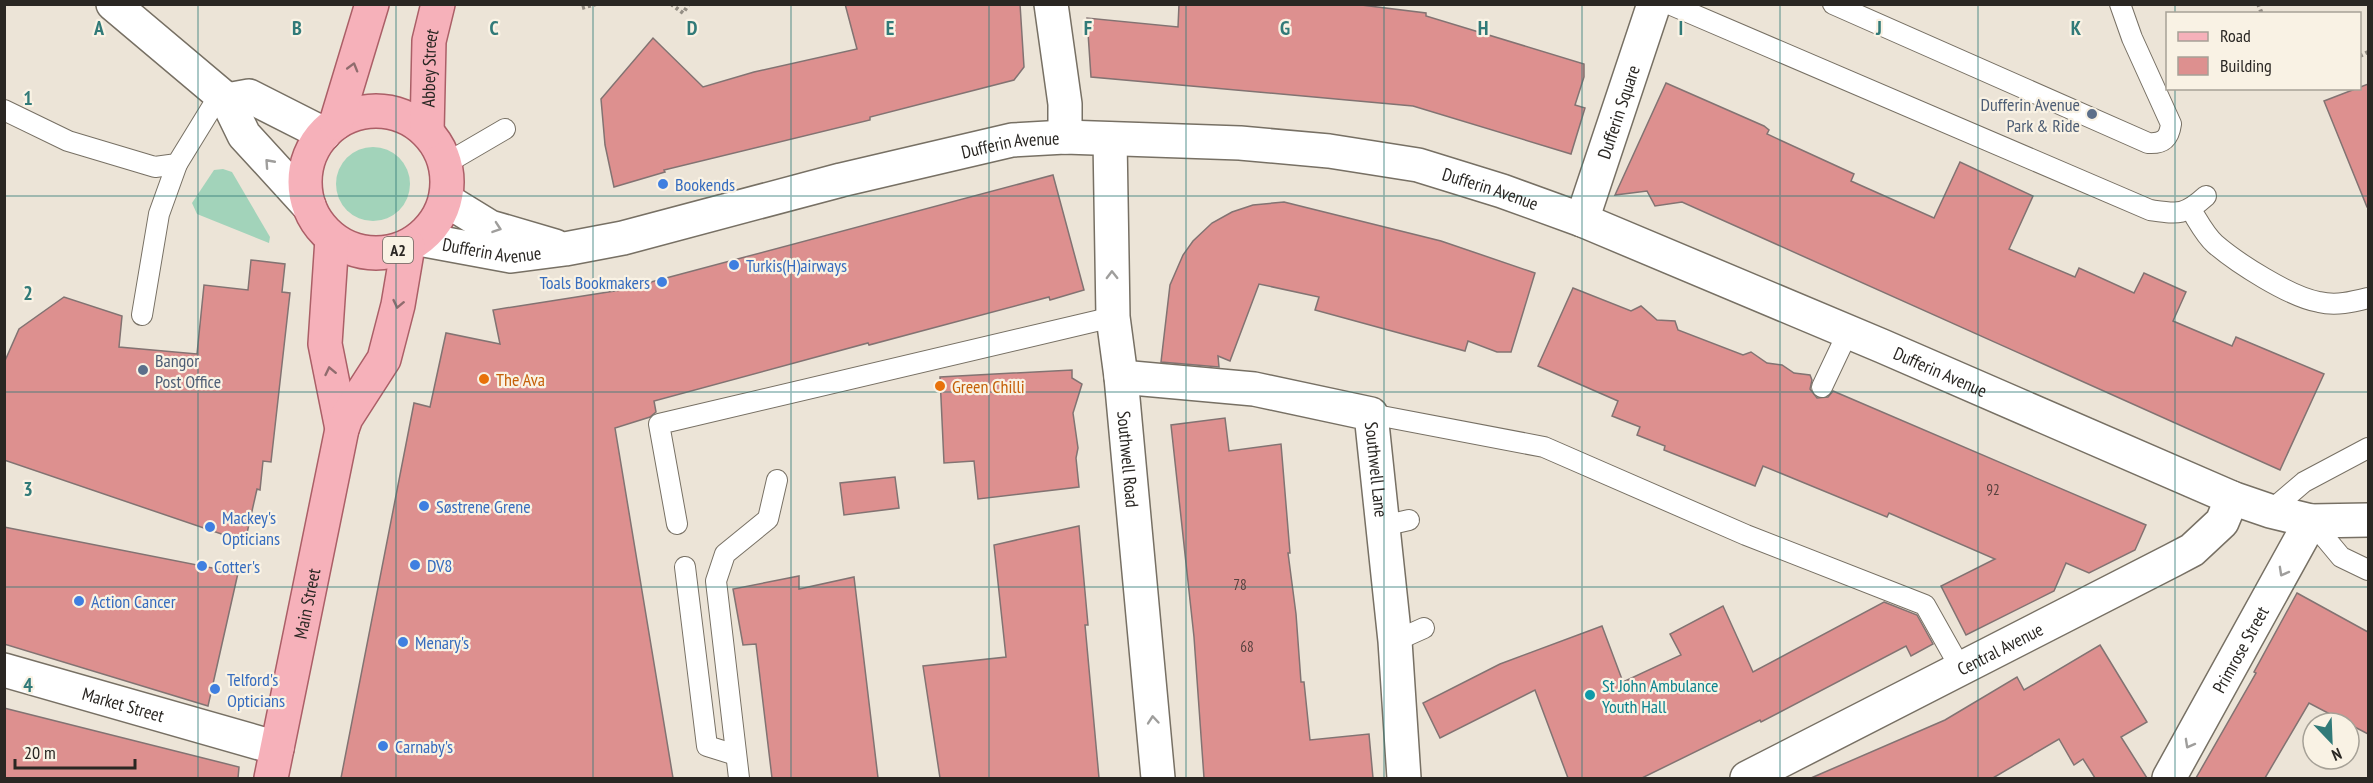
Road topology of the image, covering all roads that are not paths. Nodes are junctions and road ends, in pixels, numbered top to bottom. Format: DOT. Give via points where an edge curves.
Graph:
graph roads {
  1 [pos="113,4"];
  2 [pos="372,4"];
  3 [pos="438,4"];
  4 [pos="1051,4"];
  5 [pos="1654,4"];
  6 [pos="1669,4"];
  7 [pos="1833,4"];
  8 [pos="2120,4"];
  9 [pos="224,97"];
  10 [pos="4,110"];
  11 [pos="330,129"];
  12 [pos="505,129"];
  13 [pos="427,132"];
  14 [pos="1065,137"];
  15 [pos="1110,139"];
  16 [pos="177,164"];
  17 [pos="445,164"];
  18 [pos="2206,196"];
  19 [pos="446,200"];
  20 [pos="309,206"];
  21 [pos="2191,210"];
  22 [pos="1582,220"];
  23 [pos="332,239"];
  24 [pos="414,242"];
  25 [pos="565,249"];
  26 [pos="2368,298"];
  27 [pos="142,315"];
  28 [pos="1113,317"];
  29 [pos="1848,332"];
  30 [pos="1121,377"];
  31 [pos="1822,387"];
  32 [pos="1371,414"];
  33 [pos="342,429"];
  34 [pos="2368,448"];
  35 [pos="777,480"];
  36 [pos="2232,498"];
  37 [pos="2270,512"];
  38 [pos="2368,520"];
  39 [pos="2311,521"];
  40 [pos="677,524"];
  41 [pos="685,567"];
  42 [pos="2368,570"];
  43 [pos="1424,628"];
  44 [pos="1395,641"];
  45 [pos="1961,669"];
  46 [pos="4,670"];
  47 [pos="736,755"];
  48 [pos="274,763"];
  49 [pos="739,778"];
  50 [pos="1158,778"];
  51 [pos="1404,778"];
  52 [pos="1747,778"];
  53 [pos="2169,778"];
  1 -- 9 [label="street"];
  11 -- 2 [label="main road, A2, one-way"];
  3 -- 13 [label="main road, Abbey Street" via="429,41"];
  4 -- 14 [label="street" via="1065,104"];
  5 -- 22 [label="street, Dufferin Square"];
  6 -- 21 [label="lane" via="2150,210 2174,214"];
  7 -- 8 [label="lane" via="2148,143 2164,141 2171,124"];
  9 -- 11 [label="street" via="249,96"];
  9 -- 16 [label="lane"];
  20 -- 9 [label="street, one-way" via="244,135"];
  10 -- 16 [label="lane" via="68,141 155,167"];
  11 -- 13 [label="main road, A2" via="355,115 375,111 395,113"];
  11 -- 20 [label="main road, A2" via="314,147 307,166"];
  12 -- 17 [label="lane"];
  13 -- 17 [label="main road, A2"];
  14 -- 15 [label="street, Dufferin Avenue"];
  14 -- 25 [label="street, Dufferin Avenue" via="1012,140 623,238"];
  15 -- 22 [label="street, Dufferin Avenue" via="1251,144 1418,165"];
  28 -- 15 [label="street, Southwell Road, one-way"];
  16 -- 27 [label="lane" via="159,214"];
  17 -- 19 [label="main road, A2"];
  18 -- 21 [label="lane"];
  19 -- 24 [label="main road, A2" via="438,218"];
  19 -- 25 [label="street, Dufferin Avenue, one-way" via="490,226"];
  20 -- 23 [label="main road, A2"];
  21 -- 26 [label="lane" via="2213,243 2293,293 2318,302 2344,304"];
  22 -- 29 [label="street, Dufferin Avenue"];
  23 -- 24 [label="main road, A2" via="369,253 389,253"];
  33 -- 23 [label="main road, Main Street / A2, one-way" via="325,344"];
  24 -- 25 [label="street, Dufferin Avenue" via="511,256"];
  24 -- 33 [label="main road, Main Street / A2, one-way" via="384,359"];
  28 -- 30 [label="street, Southwell Road"];
  28 -- 40 [label="lane" via="659,424"];
  29 -- 31 [label="lane"];
  29 -- 36 [label="street, Dufferin Avenue"];
  30 -- 32 [label="street, Southwell Lane" via="1254,389"];
  50 -- 30 [label="street, Southwell Road, one-way"];
  32 -- 44 [label="street, Southwell Lane" via="1396,523"];
  32 -- 45 [label="lane" via="1544,447 1746,535 1926,605"];
  33 -- 48 [label="main road, Main Street / A2"];
  34 -- 37 [label="lane" via="2304,482"];
  35 -- 47 [label="lane" via="768,519 725,554 717,581"];
  36 -- 37 [label="street, Dufferin Avenue"];
  36 -- 45 [label="street, Central Avenue" via="2222,522 2192,550"];
  37 -- 39 [label="street, Dufferin Avenue"];
  38 -- 39 [label="street, Dufferin Avenue"];
  39 -- 42 [label="lane" via="2341,557"];
  39 -- 53 [label="street, Primrose Street, one-way"];
  41 -- 47 [label="lane" via="707,746"];
  43 -- 44 [label="lane"];
  44 -- 51 [label="street, Southwell Lane"];
  45 -- 52 [label="street, Central Avenue"];
  46 -- 48 [label="street, Market Street"];
  47 -- 49 [label="lane"];
}
